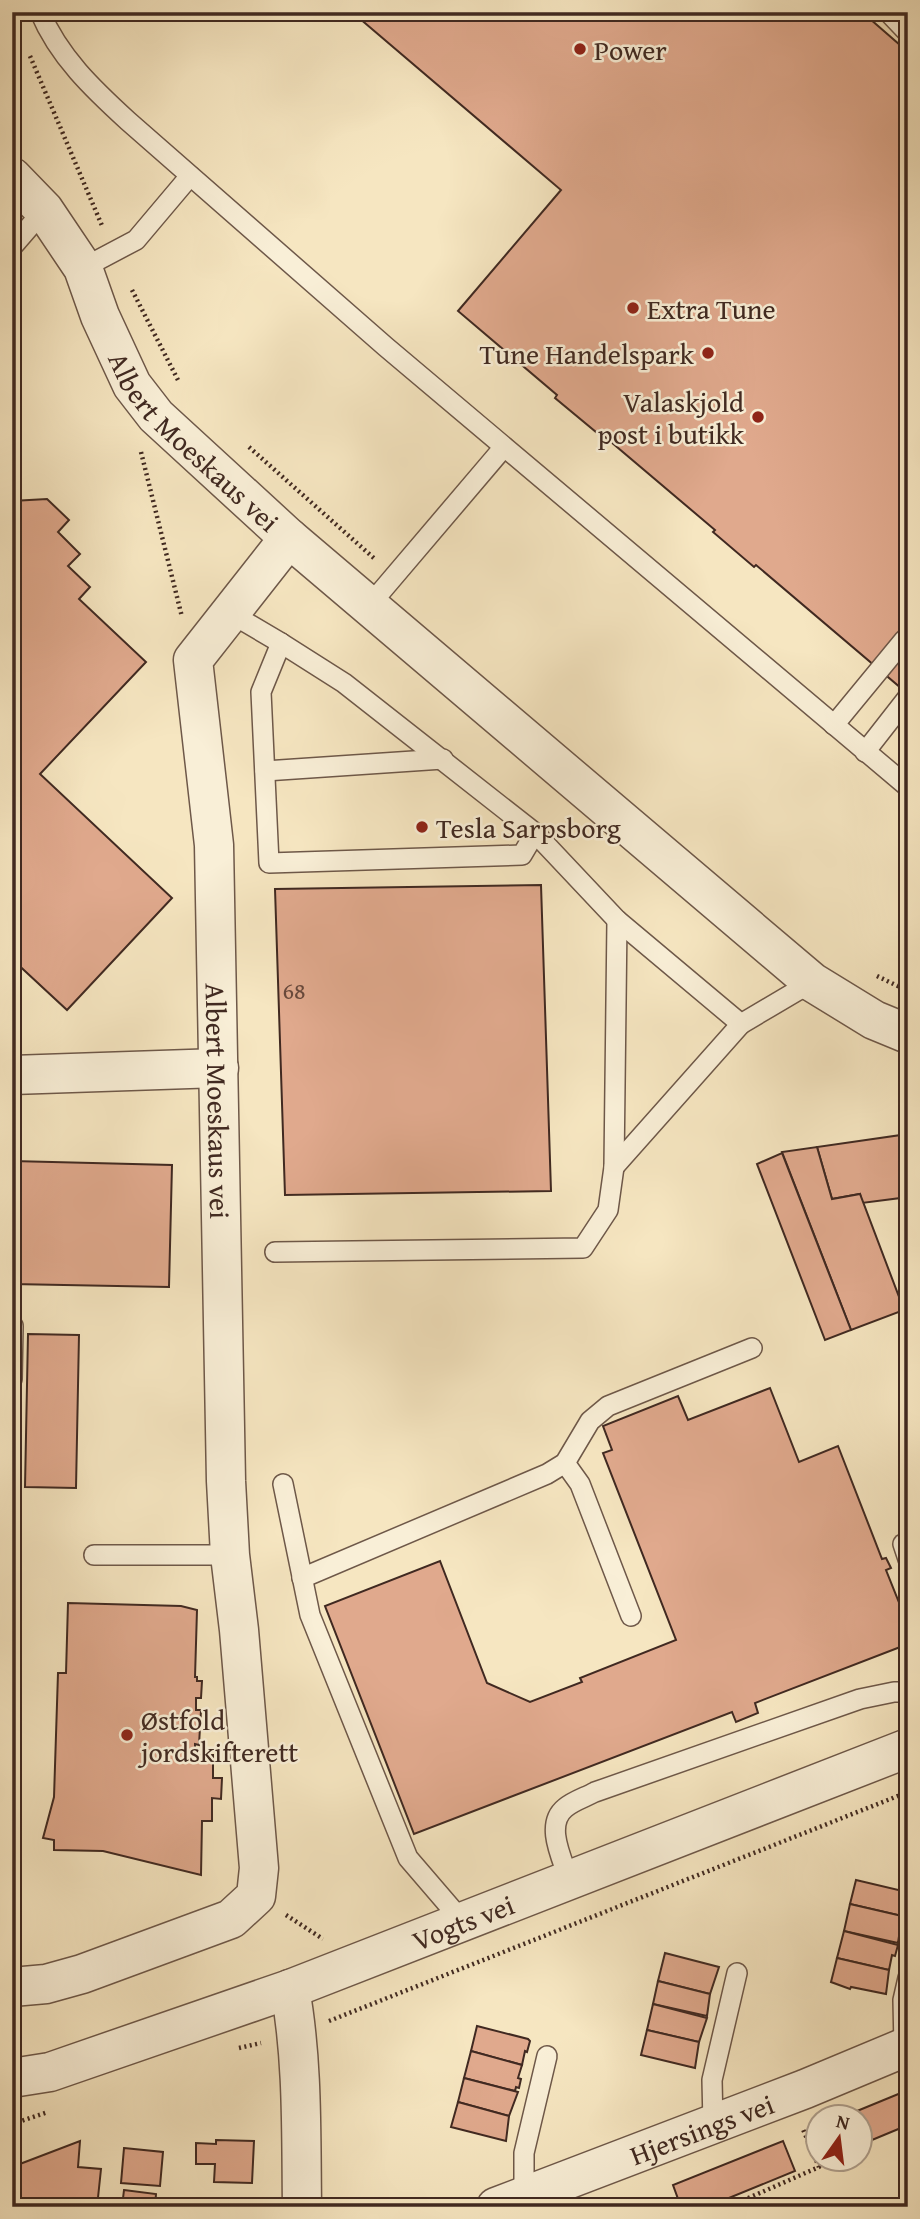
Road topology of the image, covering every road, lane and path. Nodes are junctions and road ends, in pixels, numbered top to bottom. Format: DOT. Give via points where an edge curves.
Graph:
graph roads {
  1 [pos="40,12"];
  2 [pos="888,12"];
  3 [pos="908,33"];
  4 [pos="190,176"];
  5 [pos="12,177"];
  6 [pos="44,210"];
  7 [pos="12,247"];
  8 [pos="83,268"];
  9 [pos="156,416"];
  10 [pos="504,447"];
  11 [pos="289,538"];
  12 [pos="368,607"];
  13 [pos="230,613"];
  14 [pos="908,639"];
  15 [pos="281,643"];
  16 [pos="193,660"];
  17 [pos="908,697"];
  18 [pos="834,725"];
  19 [pos="865,752"];
  20 [pos="443,759"];
  21 [pos="265,771"];
  22 [pos="908,787"];
  23 [pos="535,833"];
  24 [pos="617,920"];
  25 [pos="812,982"];
  26 [pos="741,1024"];
  27 [pos="908,1034"];
  28 [pos="219,1068"];
  29 [pos="12,1075"];
  30 [pos="614,1167"];
  31 [pos="275,1252"];
  32 [pos="13,1326"];
  33 [pos="752,1348"];
  34 [pos="12,1379"];
  35 [pos="565,1463"];
  36 [pos="283,1484"];
  37 [pos="94,1555"];
  38 [pos="230,1555"];
  39 [pos="302,1578"];
  40 [pos="631,1616"];
  41 [pos="908,1692"];
  42 [pos="908,1748"];
  43 [pos="908,1792"];
  44 [pos="569,1880"];
  45 [pos="256,1896"];
  46 [pos="463,1922"];
  47 [pos="359,1962"];
  48 [pos="737,1973"];
  49 [pos="908,1978"];
  50 [pos="12,1987"];
  51 [pos="290,1989"];
  52 [pos="298,2033"];
  53 [pos="906,2047"];
  54 [pos="233,2050"];
  55 [pos="547,2056"];
  56 [pos="12,2077"];
  57 [pos="789,2095"];
  58 [pos="51,2111"];
  59 [pos="12,2124"];
  60 [pos="713,2124"];
  61 [pos="510,2201"];
  62 [pos="302,2207"];
  63 [pos="727,2207"];
  1 -- 4 [label="lane" via="50,36 87,84"];
  2 -- 3 [label="lane"];
  4 -- 8 [label="lane" via="136,240"];
  4 -- 10 [label="lane"];
  5 -- 6 [label="street, Albert Moeskaus vei"];
  6 -- 7 [label="lane"];
  6 -- 8 [label="street, Albert Moeskaus vei"];
  8 -- 9 [label="street, Albert Moeskaus vei" via="132,385"];
  9 -- 11 [label="street, Albert Moeskaus vei"];
  9 -- 16 [label="path" via="137,437"];
  10 -- 12 [label="lane"];
  10 -- 18 [label="lane"];
  11 -- 12 [label="street"];
  11 -- 13 [label="street, Albert Moeskaus vei"];
  12 -- 25 [label="street"];
  13 -- 15 [label="lane"];
  13 -- 16 [label="street, Albert Moeskaus vei"];
  14 -- 18 [label="lane"];
  15 -- 20 [label="lane" via="344,683"];
  15 -- 21 [label="lane" via="261,692"];
  16 -- 28 [label="street, Albert Moeskaus vei" via="214,845"];
  17 -- 19 [label="lane"];
  18 -- 19 [label="lane"];
  19 -- 22 [label="lane"];
  20 -- 21 [label="lane"];
  20 -- 23 [label="lane"];
  21 -- 23 [label="lane" via="269,863 522,855"];
  23 -- 24 [label="lane"];
  24 -- 26 [label="lane"];
  24 -- 30 [label="lane"];
  25 -- 26 [label="lane"];
  25 -- 27 [label="street" via="874,1020"];
  26 -- 30 [label="lane"];
  28 -- 29 [label="street"];
  28 -- 38 [label="street, Albert Moeskaus vei"];
  30 -- 31 [label="lane" via="608,1209 583,1248"];
  32 -- 34 [label="lane"];
  33 -- 35 [label="lane" via="608,1406 590,1421"];
  35 -- 39 [label="lane"];
  35 -- 40 [label="lane" via="580,1484"];
  36 -- 39 [label="lane"];
  37 -- 38 [label="lane"];
  38 -- 45 [label="street, Albert Moeskaus vei" via="259,1868"];
  39 -- 46 [label="lane" via="310,1615 408,1858"];
  41 -- 44 [label="lane" via="860,1699 595,1792 564,1808 555,1836"];
  42 -- 44 [label="street, Vogts vei"];
  43 -- 52 [label="path"];
  44 -- 46 [label="street, Vogts vei"];
  45 -- 47 [label="path"];
  45 -- 50 [label="street" via="231,1919 194,1933 82,1974"];
  46 -- 47 [label="street, Vogts vei"];
  47 -- 51 [label="street, Vogts vei"];
  48 -- 60 [label="lane" via="712,2080"];
  49 -- 53 [label="lane" via="903,2000"];
  51 -- 52 [label="street"];
  51 -- 56 [label="street, Vogts vei" via="50,2072"];
  52 -- 54 [label="path"];
  52 -- 62 [label="street"];
  53 -- 57 [label="street, Hjersings vei"];
  55 -- 61 [label="lane"];
  57 -- 60 [label="street, Hjersings vei"];
  57 -- 63 [label="path" via="819,2167"];
  58 -- 59 [label="path"];
  60 -- 61 [label="street, Hjersings vei"];
}
